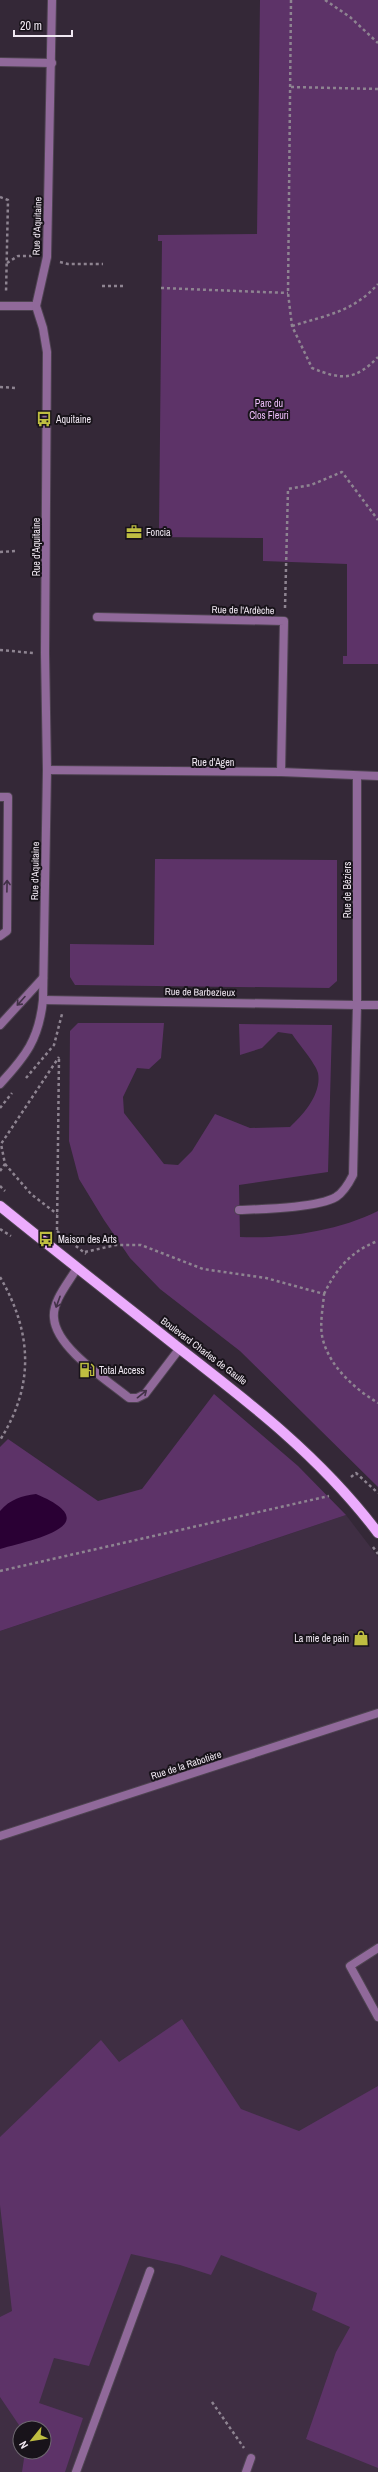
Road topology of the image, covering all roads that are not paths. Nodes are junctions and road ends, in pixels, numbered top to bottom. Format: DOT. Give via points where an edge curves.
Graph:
graph roads {
  1 [pos="52,0"];
  2 [pos="0,62"];
  3 [pos="52,62"];
  4 [pos="3,306"];
  5 [pos="36,306"];
  6 [pos="97,616"];
  7 [pos="47,770"];
  8 [pos="281,772"];
  9 [pos="357,776"];
  10 [pos="378,776"];
  11 [pos="0,797"];
  12 [pos="0,936"];
  13 [pos="43,978"];
  14 [pos="43,1000"];
  15 [pos="357,1005"];
  16 [pos="378,1005"];
  17 [pos="0,1025"];
  18 [pos="0,1084"];
  19 [pos="0,1206"];
  20 [pos="239,1210"];
  21 [pos="77,1268"];
  22 [pos="180,1348"];
  23 [pos="378,1533"];
  24 [pos="378,1712"];
  25 [pos="0,1836"];
  26 [pos="378,1948"];
  27 [pos="378,2017"];
  28 [pos="150,2272"];
  29 [pos="251,2458"];
  30 [pos="76,2472"];
  31 [pos="246,2472"];
  1 -- 3 [label="street, Rue d'Aquitaine"];
  2 -- 3 [label="street"];
  3 -- 5 [label="street, Rue d'Aquitaine" via="47,256"];
  4 -- 5 [label="street"];
  5 -- 7 [label="street, Rue d'Aquitaine" via="47,352"];
  6 -- 8 [label="street, Rue de l'Ardèche" via="284,621"];
  7 -- 8 [label="street, Rue d'Agen"];
  7 -- 13 [label="street, Rue d'Aquitaine"];
  8 -- 9 [label="street, Rue d'Agen"];
  9 -- 10 [label="street, Rue d'Agen"];
  9 -- 15 [label="street, Rue de Béziers"];
  12 -- 11 [label="street, one-way" via="7,931 8,797"];
  13 -- 14 [label="street, Rue d'Aquitaine"];
  13 -- 17 [label="street, one-way"];
  14 -- 15 [label="street, Rue de Barbezieux"];
  14 -- 18 [label="street, Rue d'Aquitaine" via="41,1022 34,1042"];
  15 -- 16 [label="street, Rue de Barbezieux"];
  15 -- 20 [label="street, Rue de Béziers" via="353,1175 347,1187 337,1197 322,1201 277,1209"];
  19 -- 21 [label="main road, Boulevard Charles de Gaulle"];
  21 -- 22 [label="main road, Boulevard Charles de Gaulle"];
  21 -- 22 [label="street, one-way" via="58,1300 54,1318 58,1330 77,1356 129,1398 145,1394"];
  22 -- 23 [label="main road, Boulevard Charles de Gaulle" via="247,1399 300,1447 339,1487"];
  24 -- 25 [label="street, Rue de la Rabotière"];
  26 -- 27 [label="street" via="350,1966"];
  28 -- 30 [label="street"];
  29 -- 31 [label="street"];
}
